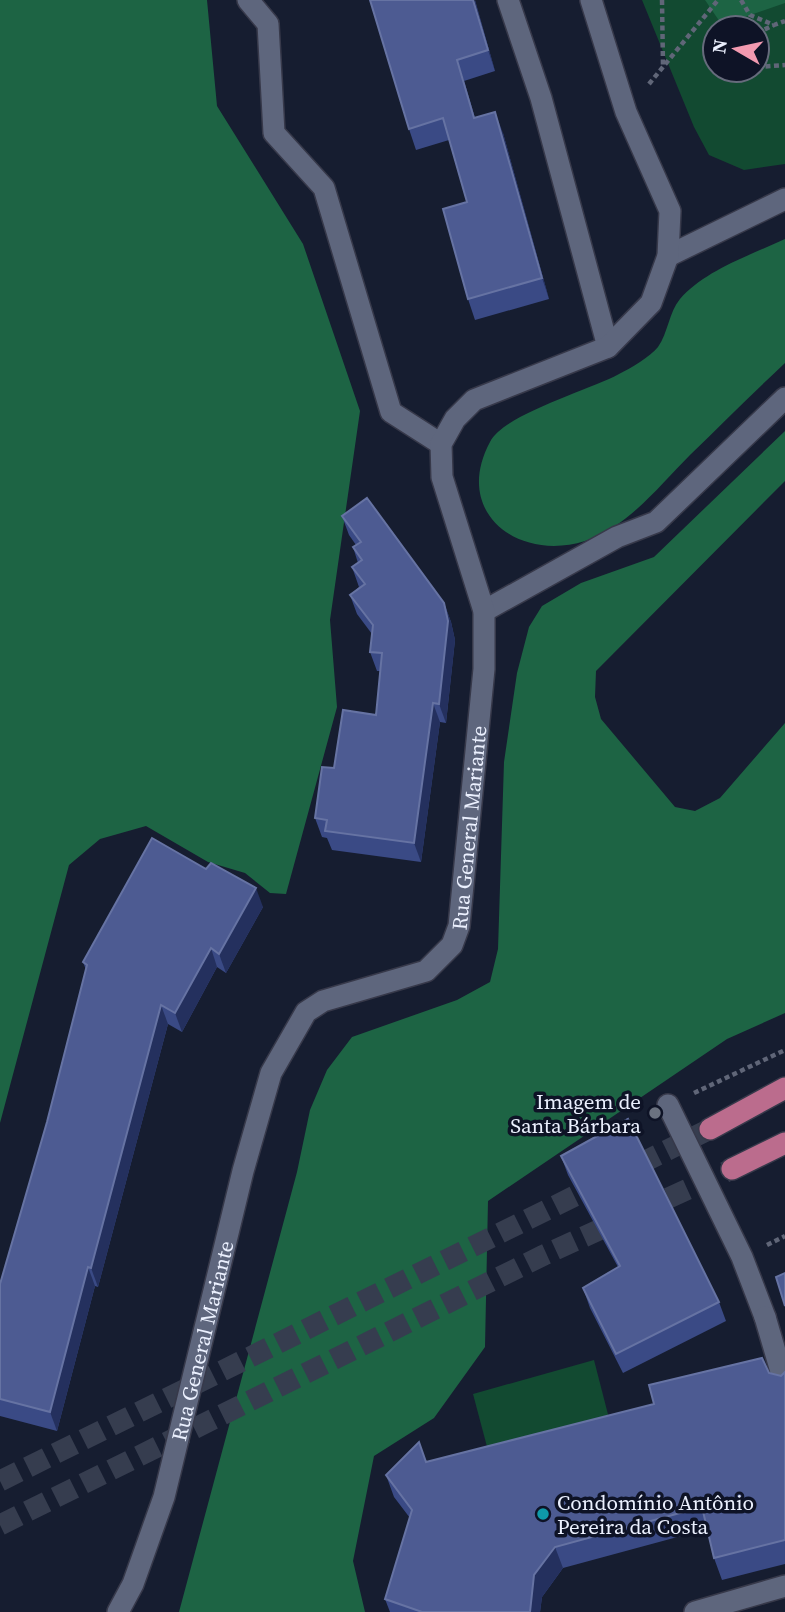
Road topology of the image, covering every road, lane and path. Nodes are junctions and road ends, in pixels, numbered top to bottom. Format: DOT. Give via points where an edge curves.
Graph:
graph roads {
  1 [pos="248,0"];
  2 [pos="508,0"];
  3 [pos="591,0"];
  4 [pos="662,0"];
  5 [pos="719,0"];
  6 [pos="741,0"];
  7 [pos="785,21"];
  8 [pos="774,25"];
  9 [pos="771,26"];
  10 [pos="663,68"];
  11 [pos="626,112"];
  12 [pos="785,199"];
  13 [pos="668,256"];
  14 [pos="608,346"];
  15 [pos="785,398"];
  16 [pos="441,444"];
  17 [pos="485,611"];
  18 [pos="785,1050"];
  19 [pos="785,1088"];
  20 [pos="668,1105"];
  21 [pos="710,1129"];
  22 [pos="785,1143"];
  23 [pos="732,1169"];
  24 [pos="785,1385"];
  25 [pos="785,1586"];
  26 [pos="117,1612"];
  27 [pos="695,1612"];
  1 -- 16 [label="street" via="268,24 274,133 324,188 391,412"];
  2 -- 14 [label="street" via="541,98"];
  3 -- 11 [label="street"];
  4 -- 10 [label="path"];
  5 -- 10 [label="path"];
  6 -- 8 [label="path" via="750,15"];
  7 -- 8 [label="path"];
  8 -- 9 [label="path"];
  10 -- 11 [label="path"];
  11 -- 13 [label="street" via="670,211"];
  12 -- 13 [label="street"];
  13 -- 14 [label="street" via="651,303"];
  14 -- 16 [label="street" via="474,400 455,419"];
  15 -- 17 [label="street" via="656,523 617,537"];
  16 -- 17 [label="street, Rua General Mariante" via="442,477"];
  17 -- 26 [label="street, Rua General Mariante" via="483,682 459,926 452,945 426,971 323,1000 306,1012 271,1073 164,1497 133,1584"];
  18 -- 20 [label="path"];
  19 -- 21 [label="main road"];
  20 -- 24 [label="street" via="741,1257"];
  22 -- 23 [label="main road"];
  25 -- 27 [label="street"];
}
